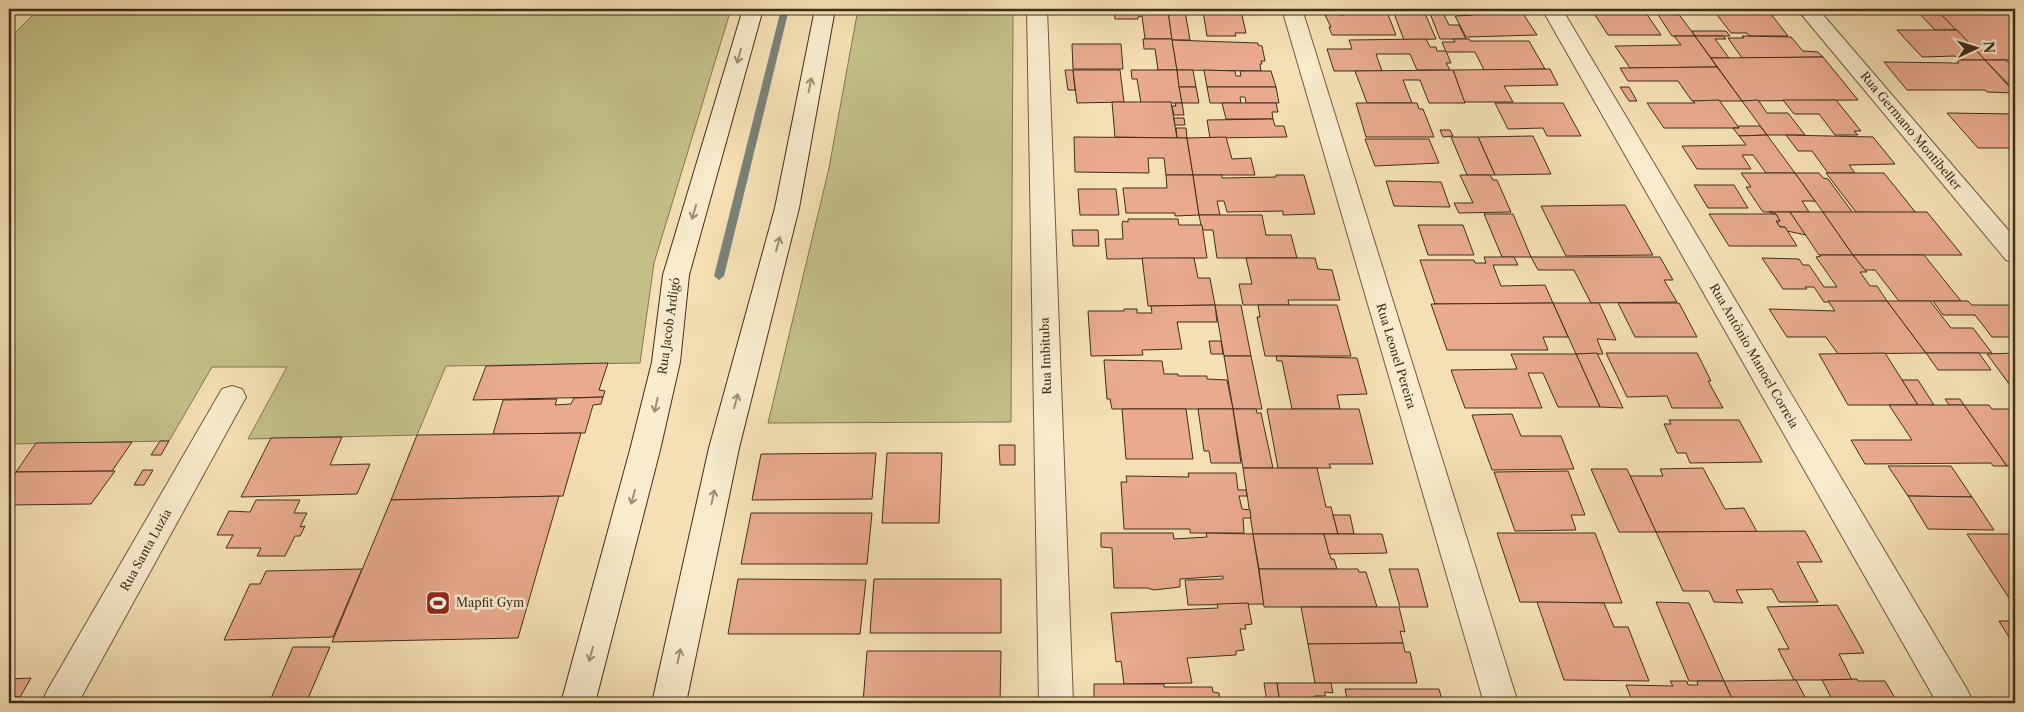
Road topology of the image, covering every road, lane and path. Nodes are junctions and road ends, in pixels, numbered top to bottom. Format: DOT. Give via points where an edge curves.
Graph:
graph roads {
  1 [pos="753,9"];
  2 [pos="824,9"];
  3 [pos="1037,9"];
  4 [pos="1292,9"];
  5 [pos="1552,9"];
  6 [pos="1807,9"];
  7 [pos="2015,254"];
  8 [pos="232,397"];
  9 [pos="60,703"];
  10 [pos="578,703"];
  11 [pos="669,703"];
  12 [pos="1056,703"];
  13 [pos="1501,703"];
  14 [pos="1956,703"];
  1 -- 10 [label="street, Rua Jacob Ardigó, one-way" via="676,274 664,371"];
  11 -- 2 [label="street, one-way" via="724,448 787,208"];
  3 -- 12 [label="street, Rua Imbituba"];
  4 -- 13 [label="street, Rua Leonel Pereira"];
  5 -- 14 [label="street, Rua Antônio Manoel Correia"];
  6 -- 7 [label="street, Rua Germano Montibeller"];
  8 -- 9 [label="street, Rua Santa Luzia"];
}
